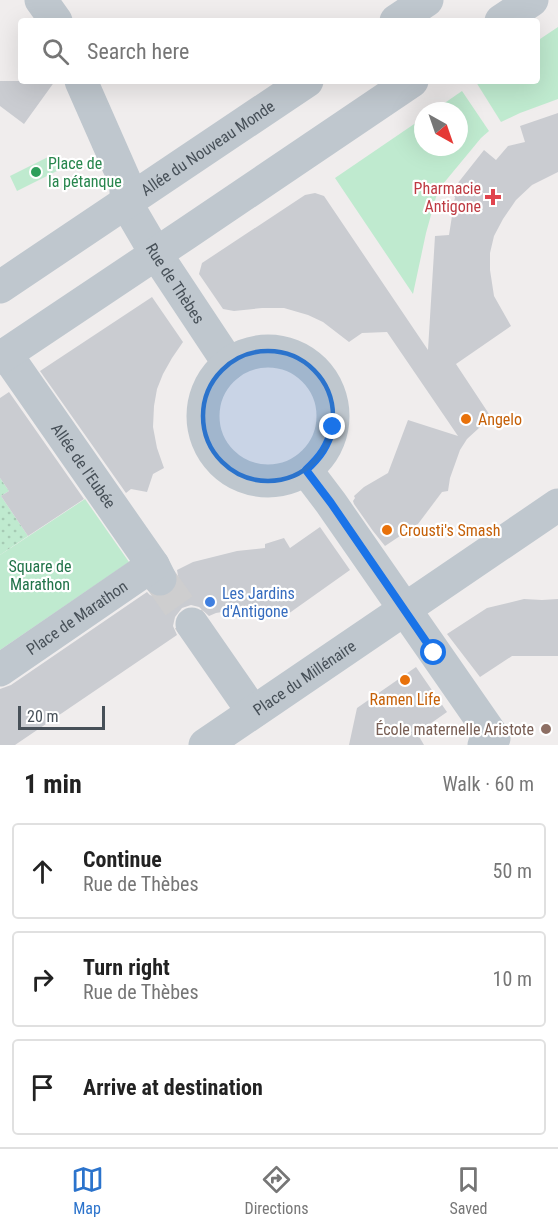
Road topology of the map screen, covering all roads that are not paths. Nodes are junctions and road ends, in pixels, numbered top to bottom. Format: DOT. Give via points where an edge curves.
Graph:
graph roads {
  1 [pos="41,0"];
  2 [pos="427,0"];
  3 [pos="532,0"];
  4 [pos="54,18"];
  5 [pos="400,18"];
  6 [pos="505,18"];
  7 [pos="82,84"];
  8 [pos="302,84"];
  9 [pos="408,84"];
  10 [pos="127,201"];
  11 [pos="156,254"];
  12 [pos="0,287"];
  13 [pos="3,356"];
  14 [pos="230,364"];
  15 [pos="306,470"];
  16 [pos="558,505"];
  17 [pos="157,572"];
  18 [pos="404,609"];
  19 [pos="192,624"];
  20 [pos="0,670"];
  21 [pos="253,712"];
  22 [pos="205,745"];
  23 [pos="483,745"];
  1 -- 4 [label="street"];
  2 -- 5 [label="street"];
  3 -- 6 [label="street"];
  7 -- 10 [label="street, Allée du Nouveau Monde" via="125,180"];
  8 -- 10 [label="street, Allée du Nouveau Monde"];
  9 -- 11 [label="street"];
  10 -- 11 [label="street, Rue de Thèbes"];
  10 -- 12 [label="street"];
  11 -- 13 [label="street"];
  11 -- 14 [label="street, Rue de Thèbes"];
  13 -- 17 [label="street, Allée de l'Eubée"];
  14 -- 15 [label="street" via="212,383 203,407 205,432 215,455 241,476 257,481 274,482"];
  14 -- 15 [label="street" via="244,355 279,352 310,365 322,378 334,410 333,427 328,444"];
  15 -- 18 [label="street"];
  16 -- 18 [label="street, Place du Millénaire"];
  17 -- 20 [label="street, Place de Marathon"];
  18 -- 21 [label="street, Place du Millénaire"];
  18 -- 23 [label="street" via="494,738"];
  19 -- 21 [label="street"];
  21 -- 22 [label="street, Place du Millénaire"];
}
